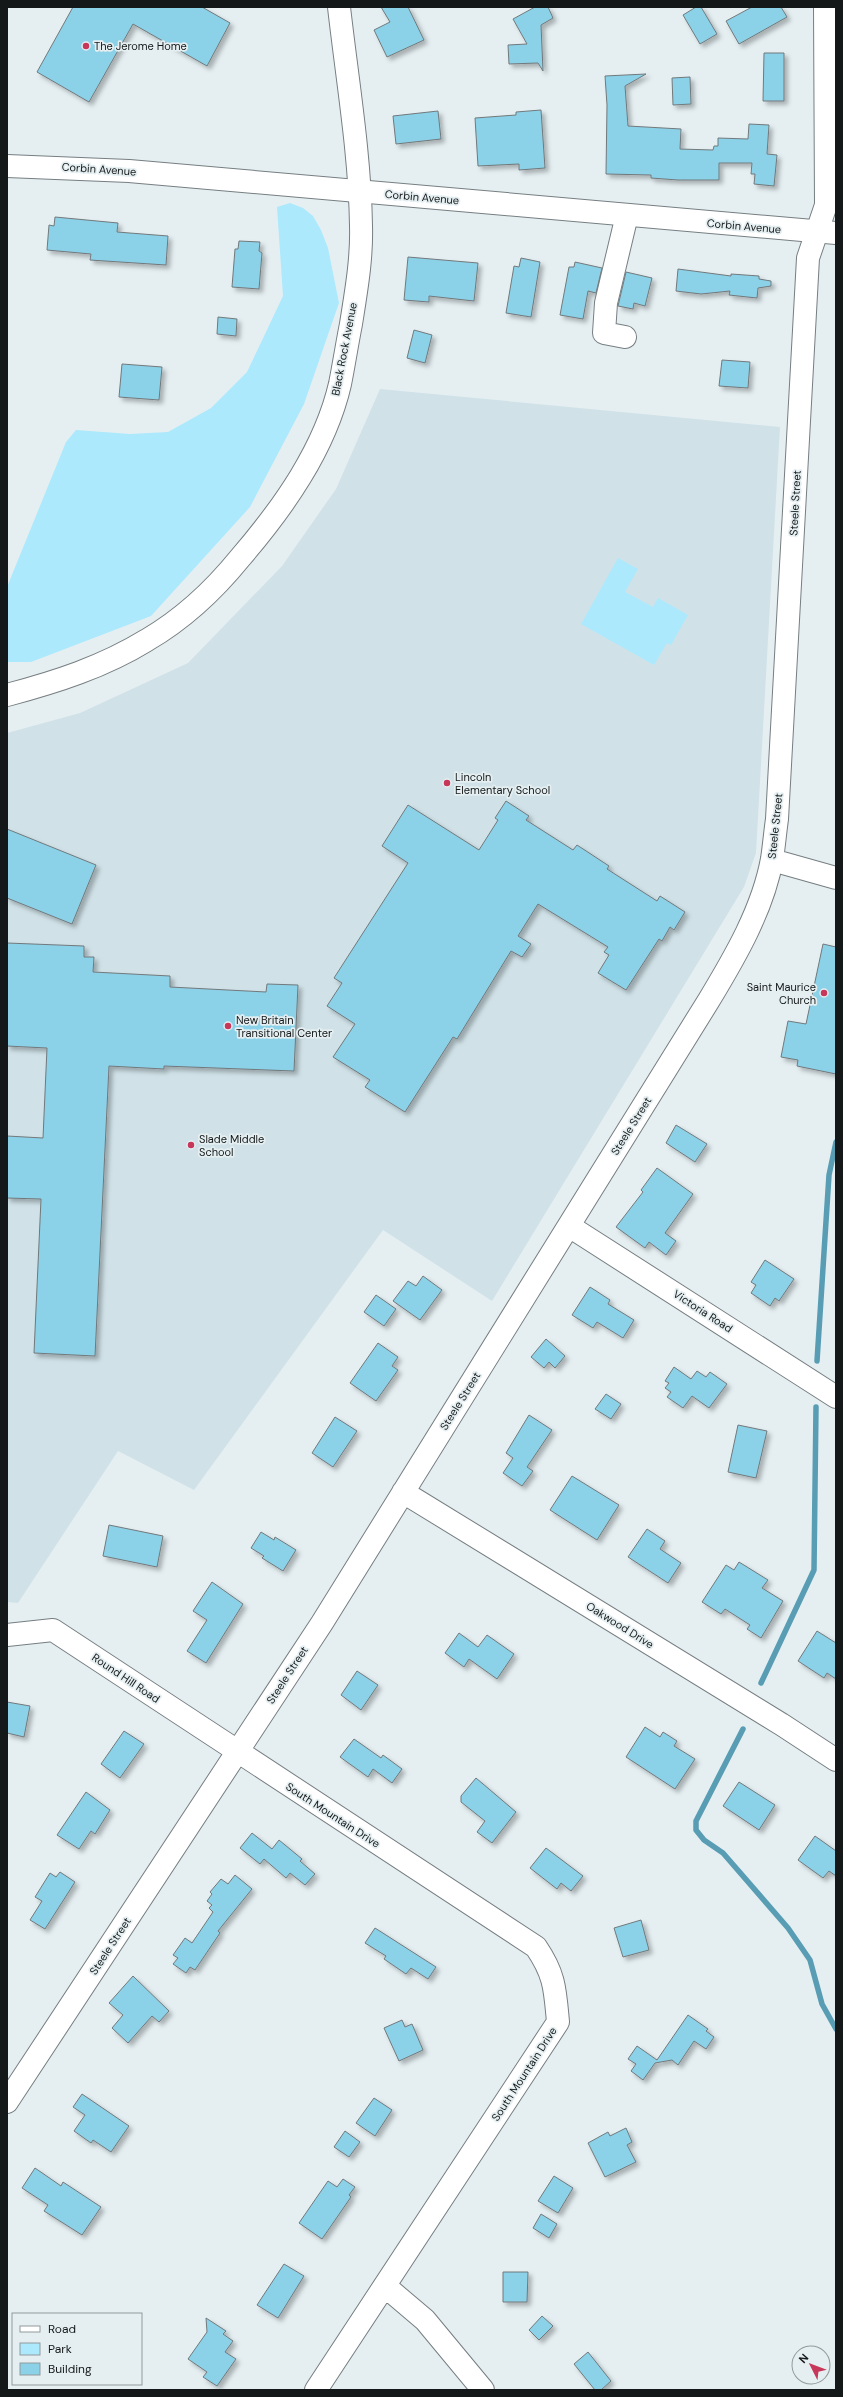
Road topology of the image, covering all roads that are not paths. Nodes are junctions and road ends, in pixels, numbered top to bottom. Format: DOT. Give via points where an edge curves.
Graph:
graph roads {
  1 [pos="339,7"];
  2 [pos="825,7"];
  3 [pos="7,166"];
  4 [pos="359,191"];
  5 [pos="627,215"];
  6 [pos="827,232"];
  7 [pos="625,337"];
  8 [pos="7,695"];
  9 [pos="772,860"];
  10 [pos="836,878"];
  11 [pos="569,1226"];
  12 [pos="836,1397"];
  13 [pos="403,1492"];
  14 [pos="7,1635"];
  15 [pos="237,1752"];
  16 [pos="836,1760"];
  17 [pos="7,2102"];
  18 [pos="385,2286"];
  19 [pos="316,2390"];
  20 [pos="483,2390"];
  1 -- 4 [label="street, Black Rock Avenue"];
  2 -- 6 [label="street, Steele Street"];
  3 -- 4 [label="street, Corbin Avenue" via="100,169"];
  4 -- 5 [label="street, Corbin Avenue"];
  4 -- 8 [label="street, Black Rock Avenue" via="359,262 340,385 324,429 293,489 262,534 218,585 149,640 105,663 65,679"];
  5 -- 6 [label="street, Corbin Avenue"];
  5 -- 7 [label="street" via="606,304 604,333"];
  6 -- 9 [label="street, Steele Street" via="808,258 787,652"];
  9 -- 10 [label="street"];
  9 -- 11 [label="street, Steele Street" via="760,901 732,961"];
  11 -- 12 [label="street, Victoria Road"];
  11 -- 13 [label="street, Steele Street"];
  13 -- 15 [label="street, Steele Street"];
  13 -- 16 [label="street, Oakwood Drive" via="782,1724"];
  14 -- 15 [label="street, Round Hill Road" via="53,1630"];
  15 -- 17 [label="street, Steele Street"];
  15 -- 18 [label="street, South Mountain Drive" via="536,1947 549,1965 555,1989 558,2022"];
  18 -- 19 [label="street, South Mountain Drive"];
  18 -- 20 [label="street" via="425,2320"];
}
